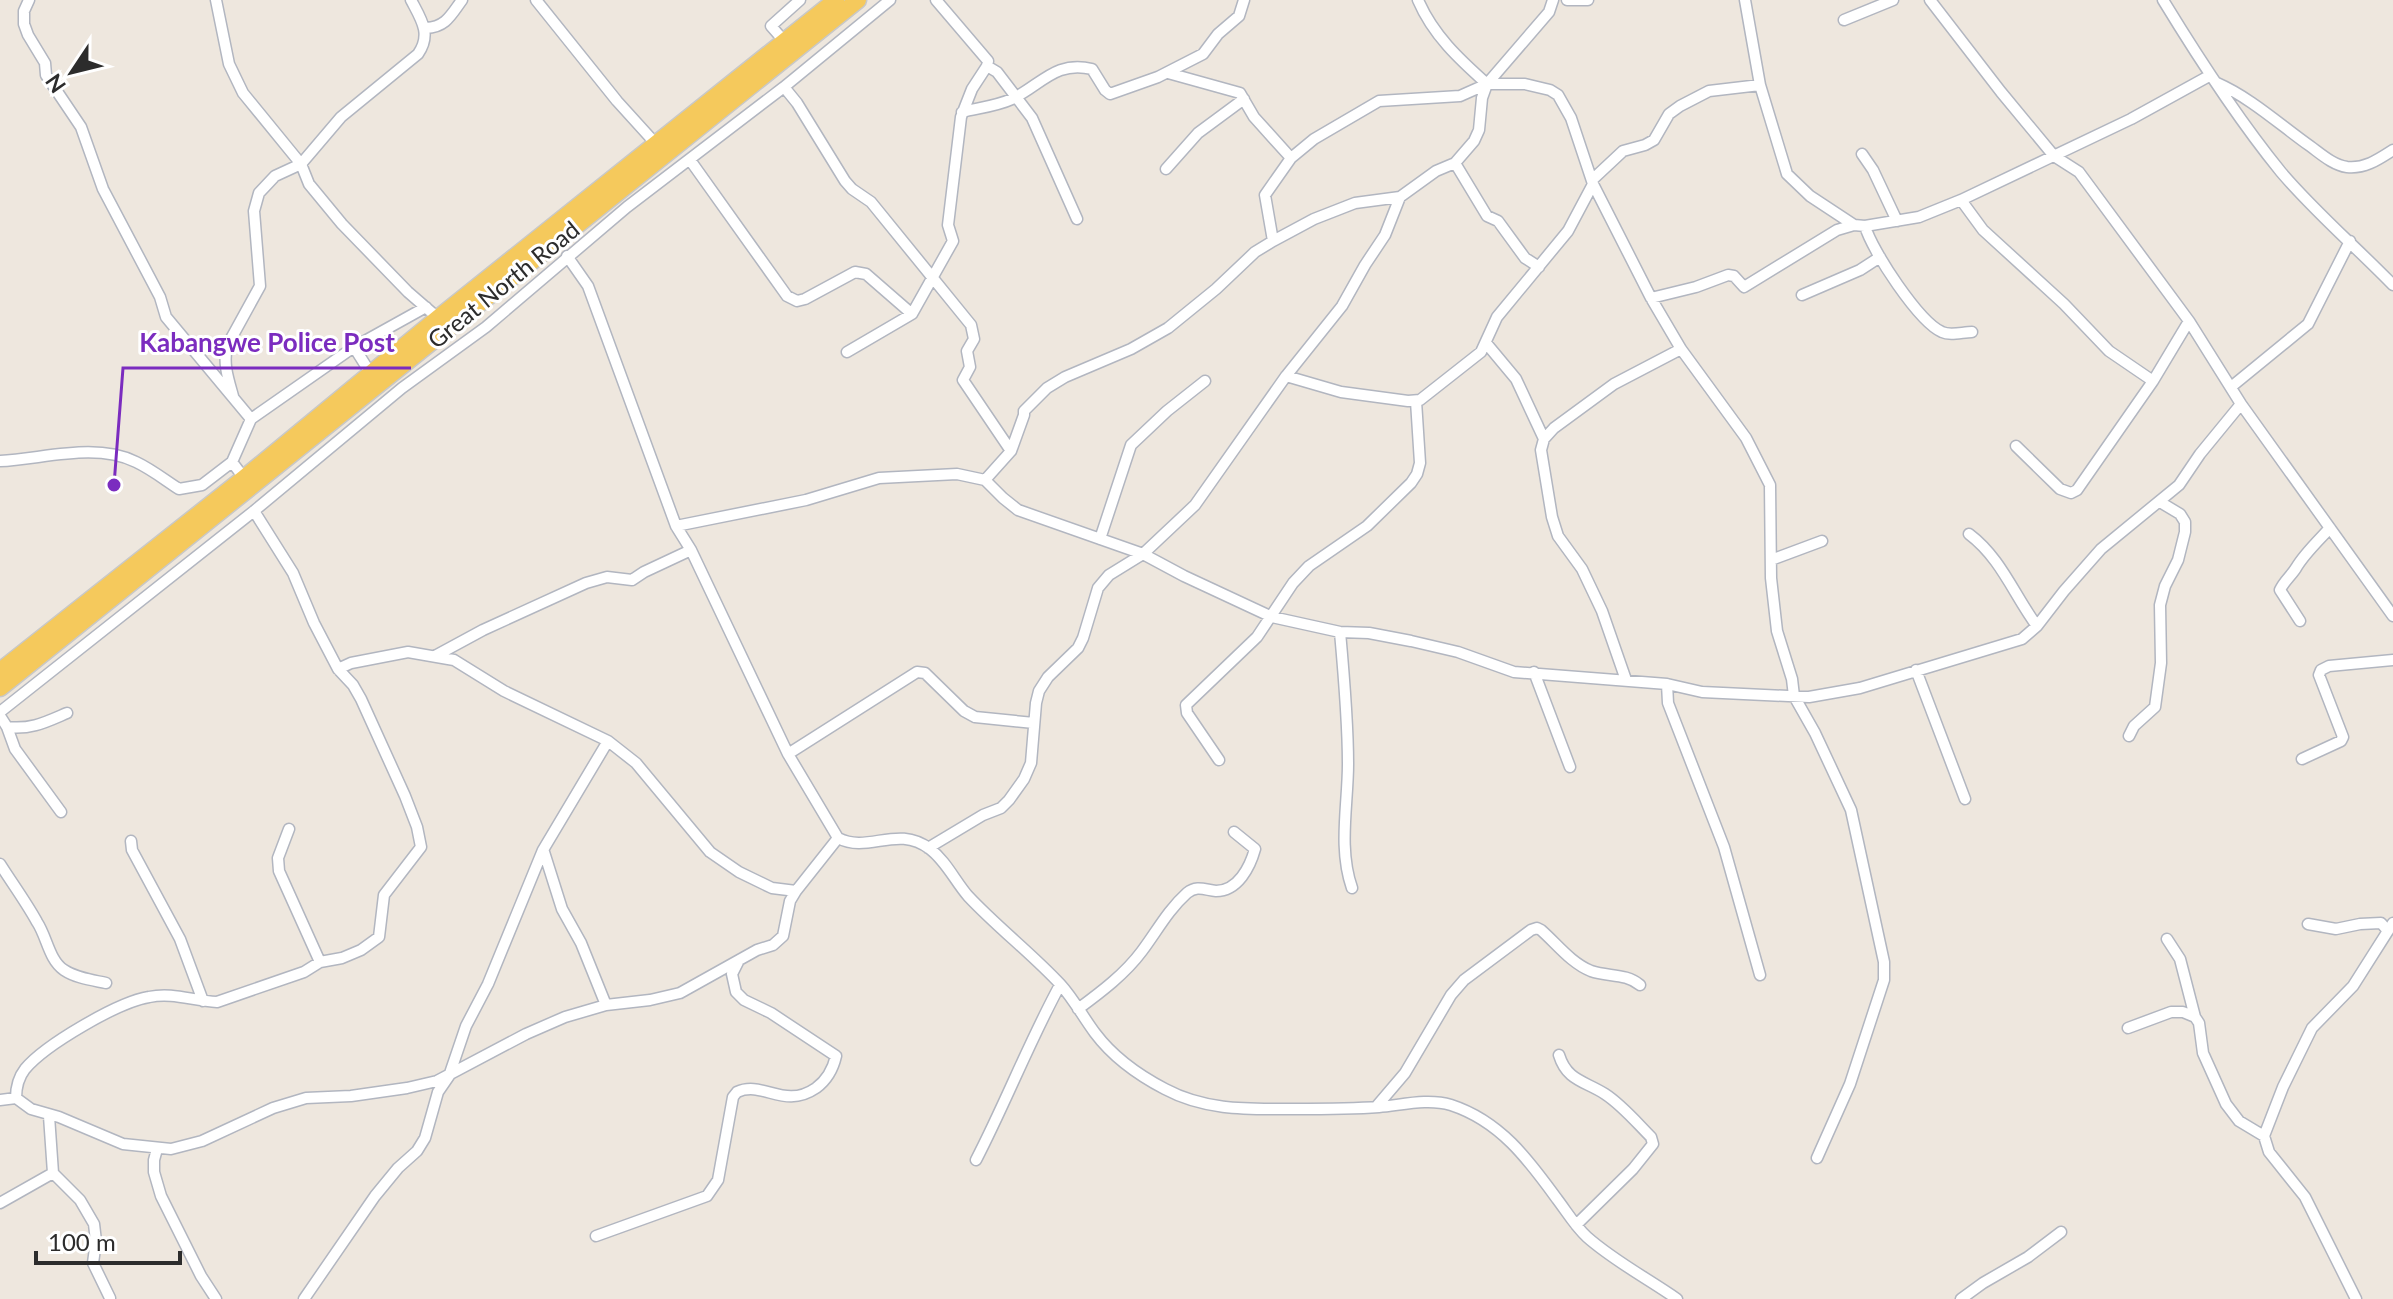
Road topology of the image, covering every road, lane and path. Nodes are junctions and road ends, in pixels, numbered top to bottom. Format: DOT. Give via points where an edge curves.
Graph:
graph roads {
  1 [pos="29,0"];
  2 [pos="216,0"];
  3 [pos="411,0"];
  4 [pos="462,0"];
  5 [pos="536,0"];
  6 [pos="800,0"];
  7 [pos="836,0"];
  8 [pos="858,0"];
  9 [pos="890,0"];
  10 [pos="936,0"];
  11 [pos="1244,0"];
  12 [pos="1418,0"];
  13 [pos="1553,0"];
  14 [pos="1567,0"];
  15 [pos="1588,0"];
  16 [pos="1745,0"];
  17 [pos="1893,0"];
  18 [pos="1930,0"];
  19 [pos="2163,0"];
  20 [pos="1844,20"];
  21 [pos="426,28"];
  22 [pos="785,42"];
  23 [pos="987,66"];
  24 [pos="1168,73"];
  25 [pos="2212,78"];
  26 [pos="1487,84"];
  27 [pos="1760,85"];
  28 [pos="784,87"];
  29 [pos="1016,96"];
  30 [pos="1244,99"];
  31 [pos="962,112"];
  32 [pos="656,144"];
  33 [pos="2393,150"];
  34 [pos="1862,154"];
  35 [pos="2054,156"];
  36 [pos="1291,158"];
  37 [pos="690,160"];
  38 [pos="1455,163"];
  39 [pos="301,164"];
  40 [pos="1166,169"];
  41 [pos="1592,182"];
  42 [pos="1400,197"];
  43 [pos="1961,200"];
  44 [pos="1077,219"];
  45 [pos="1897,221"];
  46 [pos="1859,226"];
  47 [pos="1273,241"];
  48 [pos="2350,241"];
  49 [pos="567,256"];
  50 [pos="1880,257"];
  51 [pos="1539,267"];
  52 [pos="933,278"];
  53 [pos="2393,285"];
  54 [pos="1802,295"];
  55 [pos="1651,298"];
  56 [pos="432,312"];
  57 [pos="912,314"];
  58 [pos="2189,321"];
  59 [pos="1972,332"];
  60 [pos="1486,343"];
  61 [pos="354,347"];
  62 [pos="1681,349"];
  63 [pos="847,352"];
  64 [pos="371,374"];
  65 [pos="1286,376"];
  66 [pos="1205,381"];
  67 [pos="2153,381"];
  68 [pos="2231,387"];
  69 [pos="233,396"];
  70 [pos="1416,401"];
  71 [pos="2241,404"];
  72 [pos="251,419"];
  73 [pos="1544,439"];
  74 [pos="2016,446"];
  75 [pos="1011,451"];
  76 [pos="0,461"];
  77 [pos="232,462"];
  78 [pos="244,478"];
  79 [pos="985,480"];
  80 [pos="2160,502"];
  81 [pos="254,511"];
  82 [pos="676,526"];
  83 [pos="2330,528"];
  84 [pos="1969,534"];
  85 [pos="1100,539"];
  86 [pos="1822,541"];
  87 [pos="691,550"];
  88 [pos="1143,554"];
  89 [pos="1771,560"];
  90 [pos="2393,616"];
  91 [pos="1272,617"];
  92 [pos="2300,621"];
  93 [pos="2037,626"];
  94 [pos="1340,632"];
  95 [pos="435,656"];
  96 [pos="2393,660"];
  97 [pos="338,669"];
  98 [pos="1916,670"];
  99 [pos="0,671"];
  100 [pos="1534,672"];
  101 [pos="1626,680"];
  102 [pos="1667,684"];
  103 [pos="0,688"];
  104 [pos="1794,696"];
  105 [pos="67,713"];
  106 [pos="0,714"];
  107 [pos="1034,723"];
  108 [pos="7,727"];
  109 [pos="2129,736"];
  110 [pos="608,741"];
  111 [pos="788,754"];
  112 [pos="2302,759"];
  113 [pos="1219,760"];
  114 [pos="1570,767"];
  115 [pos="1965,799"];
  116 [pos="61,812"];
  117 [pos="289,829"];
  118 [pos="1234,832"];
  119 [pos="838,838"];
  120 [pos="131,841"];
  121 [pos="928,848"];
  122 [pos="543,850"];
  123 [pos="0,864"];
  124 [pos="1352,888"];
  125 [pos="796,891"];
  126 [pos="2308,924"];
  127 [pos="2391,927"];
  128 [pos="2167,939"];
  129 [pos="320,962"];
  130 [pos="738,962"];
  131 [pos="1760,975"];
  132 [pos="106,983"];
  133 [pos="1060,985"];
  134 [pos="1640,985"];
  135 [pos="203,1001"];
  136 [pos="606,1005"];
  137 [pos="1078,1009"];
  138 [pos="2195,1017"];
  139 [pos="2128,1028"];
  140 [pos="1559,1055"];
  141 [pos="449,1076"];
  142 [pos="16,1098"];
  143 [pos="0,1100"];
  144 [pos="1376,1107"];
  145 [pos="49,1116"];
  146 [pos="2264,1136"];
  147 [pos="157,1149"];
  148 [pos="1817,1158"];
  149 [pos="976,1160"];
  150 [pos="53,1173"];
  151 [pos="0,1203"];
  152 [pos="1576,1225"];
  153 [pos="2061,1232"];
  154 [pos="596,1236"];
  155 [pos="110,1298"];
  156 [pos="216,1299"];
  157 [pos="304,1299"];
  158 [pos="1677,1299"];
  159 [pos="1961,1299"];
  160 [pos="2356,1299"];
  1 -- 69 [label="street" via="24,11 28,35 45,63 46,75 81,127 103,189 166,317"];
  2 -- 39 [label="street" via="229,64 243,93"];
  3 -- 21 [label="street"];
  4 -- 21 [label="street" via="438,28"];
  5 -- 32 [label="street"];
  6 -- 22 [label="street" via="771,26"];
  7 -- 22 [label="main road, Great North Road"];
  8 -- 103 [label="main road, Great North Road"];
  9 -- 28 [label="street"];
  10 -- 23 [label="street" via="977,46"];
  11 -- 24 [label="street" via="1239,16 1203,54"];
  12 -- 26 [label="street" via="1432,27"];
  13 -- 26 [label="street" via="1549,12"];
  14 -- 15 [label="street"];
  16 -- 27 [label="street"];
  17 -- 20 [label="street"];
  18 -- 35 [label="street"];
  19 -- 25 [label="street"];
  21 -- 39 [label="street" via="418,54 341,117"];
  22 -- 32 [label="main road, Great North Road"];
  23 -- 29 [label="street"];
  23 -- 31 [label="street"];
  24 -- 29 [label="street" via="1110,94 1092,69 1073,67"];
  24 -- 30 [label="street" via="1235,90"];
  25 -- 33 [label="street" via="2341,166 2360,167"];
  25 -- 35 [label="street"];
  25 -- 48 [label="street" via="2280,170"];
  26 -- 36 [label="street" via="1460,96 1379,101"];
  26 -- 38 [label="street" via="1479,130"];
  26 -- 41 [label="street" via="1525,84 1558,95"];
  27 -- 41 [label="street" via="1709,91 1680,106 1654,140 1623,151"];
  27 -- 46 [label="street" via="1787,174 1810,196"];
  28 -- 37 [label="street"];
  28 -- 52 [label="street" via="845,181 871,202"];
  29 -- 31 [label="street"];
  29 -- 44 [label="street" via="1032,118"];
  30 -- 36 [label="street"];
  30 -- 40 [label="street" via="1198,133"];
  31 -- 52 [label="street" via="948,225 953,241"];
  32 -- 56 [label="main road, Great North Road"];
  34 -- 45 [label="street"];
  35 -- 43 [label="street"];
  35 -- 58 [label="street" via="2079,172"];
  36 -- 47 [label="street" via="1265,195"];
  37 -- 49 [label="street"];
  37 -- 57 [label="street" via="787,296 805,299 855,272 866,274"];
  38 -- 42 [label="street"];
  38 -- 51 [label="street" via="1487,216 1498,221 1525,258"];
  39 -- 56 [label="street" via="309,184 342,224"];
  39 -- 69 [label="street" via="275,176 259,193 254,211 261,283 227,346 225,366"];
  41 -- 51 [label="street" via="1568,231"];
  41 -- 55 [label="street"];
  42 -- 47 [label="street" via="1355,203"];
  42 -- 65 [label="street" via="1385,235 1348,298"];
  43 -- 45 [label="street"];
  43 -- 67 [label="street" via="1983,230 2109,351"];
  45 -- 46 [label="street"];
  46 -- 50 [label="street"];
  46 -- 55 [label="street" via="1837,230 1744,287 1728,275"];
  47 -- 75 [label="street" via="1160,333 1047,388 1024,411"];
  48 -- 53 [label="street"];
  48 -- 68 [label="street" via="2308,324"];
  49 -- 81 [label="street"];
  49 -- 82 [label="street" via="588,286"];
  50 -- 54 [label="street"];
  50 -- 59 [label="street" via="1930,326 1946,334"];
  51 -- 60 [label="street" via="1497,317"];
  52 -- 57 [label="street"];
  52 -- 75 [label="street" via="971,325 974,339 967,351 970,367 964,383"];
  55 -- 62 [label="street"];
  56 -- 61 [label="street"];
  56 -- 64 [label="main road, Great North Road"];
  57 -- 63 [label="street"];
  58 -- 67 [label="street"];
  58 -- 68 [label="street"];
  60 -- 70 [label="street" via="1478,355"];
  60 -- 73 [label="street" via="1516,379"];
  61 -- 64 [label="street"];
  61 -- 72 [label="street"];
  62 -- 73 [label="street" via="1614,384"];
  62 -- 89 [label="street" via="1746,438 1770,485"];
  64 -- 78 [label="main road, Great North Road"];
  65 -- 70 [label="street" via="1341,392"];
  65 -- 88 [label="street" via="1195,505"];
  66 -- 85 [label="street" via="1131,445"];
  67 -- 74 [label="street" via="2071,493 2060,489"];
  68 -- 71 [label="street"];
  69 -- 72 [label="street"];
  70 -- 91 [label="street" via="1417,474 1367,526 1309,566"];
  71 -- 80 [label="street"];
  71 -- 83 [label="street"];
  72 -- 77 [label="street"];
  73 -- 101 [label="street" via="1541,458 1558,536 1582,569 1602,611"];
  75 -- 79 [label="street"];
  76 -- 77 [label="street" via="103,453 135,461 179,489 202,485"];
  77 -- 78 [label="street"];
  78 -- 99 [label="main road, Great North Road"];
  79 -- 82 [label="street" via="957,474 879,478 806,500"];
  79 -- 85 [label="street" via="1018,510"];
  80 -- 93 [label="street" via="2101,549"];
  80 -- 109 [label="street" via="2180,514 2185,532 2160,605 2155,707"];
  81 -- 97 [label="street" via="293,573"];
  81 -- 106 [label="street"];
  82 -- 87 [label="street"];
  83 -- 90 [label="street"];
  83 -- 92 [label="street" via="2299,559 2280,590"];
  84 -- 93 [label="street" via="2005,574"];
  85 -- 88 [label="street"];
  86 -- 89 [label="street"];
  87 -- 95 [label="street" via="632,580 607,577 586,583"];
  87 -- 111 [label="street"];
  88 -- 91 [label="street"];
  88 -- 107 [label="street" via="1098,588 1078,648 1039,691"];
  89 -- 104 [label="street" via="1777,631"];
  91 -- 94 [label="street"];
  91 -- 113 [label="street" via="1186,705"];
  93 -- 98 [label="street" via="2022,639"];
  94 -- 100 [label="street" via="1411,641 1514,672"];
  94 -- 124 [label="street" via="1348,762 1344,844"];
  95 -- 97 [label="street" via="408,652"];
  95 -- 110 [label="street" via="454,660 504,691"];
  96 -- 112 [label="street" via="2321,670 2343,737"];
  97 -- 129 [label="street" via="361,699 405,796 421,847 384,895 379,937 361,950"];
  98 -- 104 [label="street" via="1860,688"];
  98 -- 115 [label="street"];
  100 -- 101 [label="street"];
  100 -- 114 [label="street"];
  101 -- 102 [label="street"];
  102 -- 104 [label="street" via="1702,692"];
  102 -- 131 [label="street" via="1668,703 1724,847"];
  104 -- 148 [label="street" via="1851,810 1884,962 1884,980 1850,1084"];
  105 -- 108 [label="street" via="36,727"];
  106 -- 108 [label="street"];
  107 -- 111 [label="street" via="975,717 925,673 917,672"];
  107 -- 121 [label="street" via="1031,763 1009,800"];
  108 -- 116 [label="street" via="15,749"];
  110 -- 122 [label="street"];
  110 -- 125 [label="street" via="636,763 710,852 772,888"];
  111 -- 119 [label="street"];
  117 -- 129 [label="street" via="279,871"];
  118 -- 137 [label="street" via="1255,849 1243,876 1221,890 1190,890 1131,965"];
  119 -- 121 [label="street" via="860,844 913,840"];
  119 -- 125 [label="street"];
  120 -- 135 [label="street" via="180,939"];
  121 -- 133 [label="street" via="984,913"];
  122 -- 136 [label="street" via="562,909"];
  122 -- 141 [label="street"];
  123 -- 132 [label="street" via="36,918 61,969"];
  125 -- 130 [label="street" via="783,936"];
  126 -- 127 [label="street"];
  127 -- 146 [label="street" via="2353,986 2312,1028"];
  128 -- 138 [label="street" via="2180,959"];
  129 -- 135 [label="street" via="259,989"];
  130 -- 136 [label="street" via="680,993"];
  130 -- 154 [label="street" via="732,974 736,992 836,1056 834,1066 825,1080 801,1095 737,1092 718,1180 707,1196"];
  133 -- 137 [label="street"];
  133 -- 149 [label="street"];
  134 -- 144 [label="street" via="1590,970 1541,930 1531,930 1464,980 1405,1073"];
  135 -- 142 [label="street" via="171,994 127,1003 52,1045 24,1070"];
  136 -- 141 [label="street" via="526,1034"];
  137 -- 144 [label="street" via="1097,1036 1140,1076 1197,1102 1242,1109"];
  138 -- 139 [label="street" via="2171,1012"];
  138 -- 146 [label="street" via="2203,1053 2226,1104 2239,1121"];
  140 -- 152 [label="street" via="1568,1074 1606,1095 1653,1144"];
  141 -- 147 [label="street" via="407,1088 306,1098 202,1141"];
  141 -- 157 [label="street" via="417,1151 375,1196"];
  142 -- 143 [label="street"];
  142 -- 145 [label="street"];
  144 -- 152 [label="street" via="1435,1102 1471,1113 1527,1157"];
  145 -- 147 [label="street" via="123,1144"];
  145 -- 150 [label="street"];
  146 -- 160 [label="street" via="2269,1152 2305,1197"];
  147 -- 156 [label="street" via="154,1172 161,1196"];
  150 -- 151 [label="street"];
  150 -- 155 [label="street" via="80,1200 94,1224 93,1263"];
  152 -- 158 [label="street" via="1615,1259"];
  153 -- 159 [label="street"];
}
